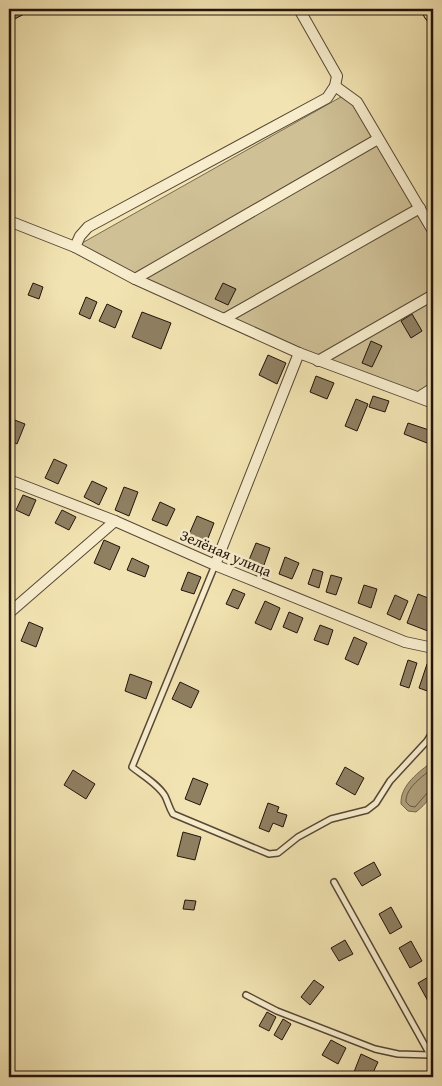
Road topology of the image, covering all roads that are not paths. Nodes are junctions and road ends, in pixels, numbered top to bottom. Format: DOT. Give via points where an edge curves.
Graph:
graph roads {
  1 [pos="299,9"];
  2 [pos="430,9"];
  3 [pos="433,14"];
  4 [pos="336,81"];
  5 [pos="378,139"];
  6 [pos="420,208"];
  7 [pos="9,221"];
  8 [pos="433,231"];
  9 [pos="75,247"];
  10 [pos="135,278"];
  11 [pos="433,295"];
  12 [pos="224,319"];
  13 [pos="299,353"];
  14 [pos="318,361"];
  15 [pos="433,388"];
  16 [pos="418,397"];
  17 [pos="433,403"];
  18 [pos="9,480"];
  19 [pos="115,521"];
  20 [pos="215,565"];
  21 [pos="9,613"];
  22 [pos="433,648"];
  23 [pos="433,731"];
  24 [pos="334,882"];
  25 [pos="246,995"];
  26 [pos="431,1058"];
  1 -- 4 [label="street"];
  2 -- 3 [label="highway"];
  4 -- 5 [label="street" via="357,102"];
  4 -- 9 [label="street" via="327,98 88,227"];
  5 -- 6 [label="street"];
  5 -- 10 [label="street"];
  6 -- 8 [label="street"];
  6 -- 12 [label="street"];
  7 -- 9 [label="street"];
  9 -- 10 [label="street"];
  10 -- 12 [label="street"];
  11 -- 14 [label="street"];
  12 -- 13 [label="street"];
  13 -- 14 [label="street"];
  13 -- 20 [label="street"];
  14 -- 16 [label="street"];
  15 -- 16 [label="street"];
  16 -- 17 [label="street"];
  18 -- 19 [label="street, Зелёная улица"];
  19 -- 20 [label="street, Зелёная улица"];
  19 -- 21 [label="street"];
  20 -- 22 [label="street, Зелёная улица" via="405,642"];
  20 -- 23 [label="lane" via="132,767 158,787 173,814 269,854 278,853 298,837 331,819 367,810 376,803 390,780"];
  24 -- 26 [label="lane"];
  25 -- 26 [label="lane" via="277,1011 375,1049"];
}
